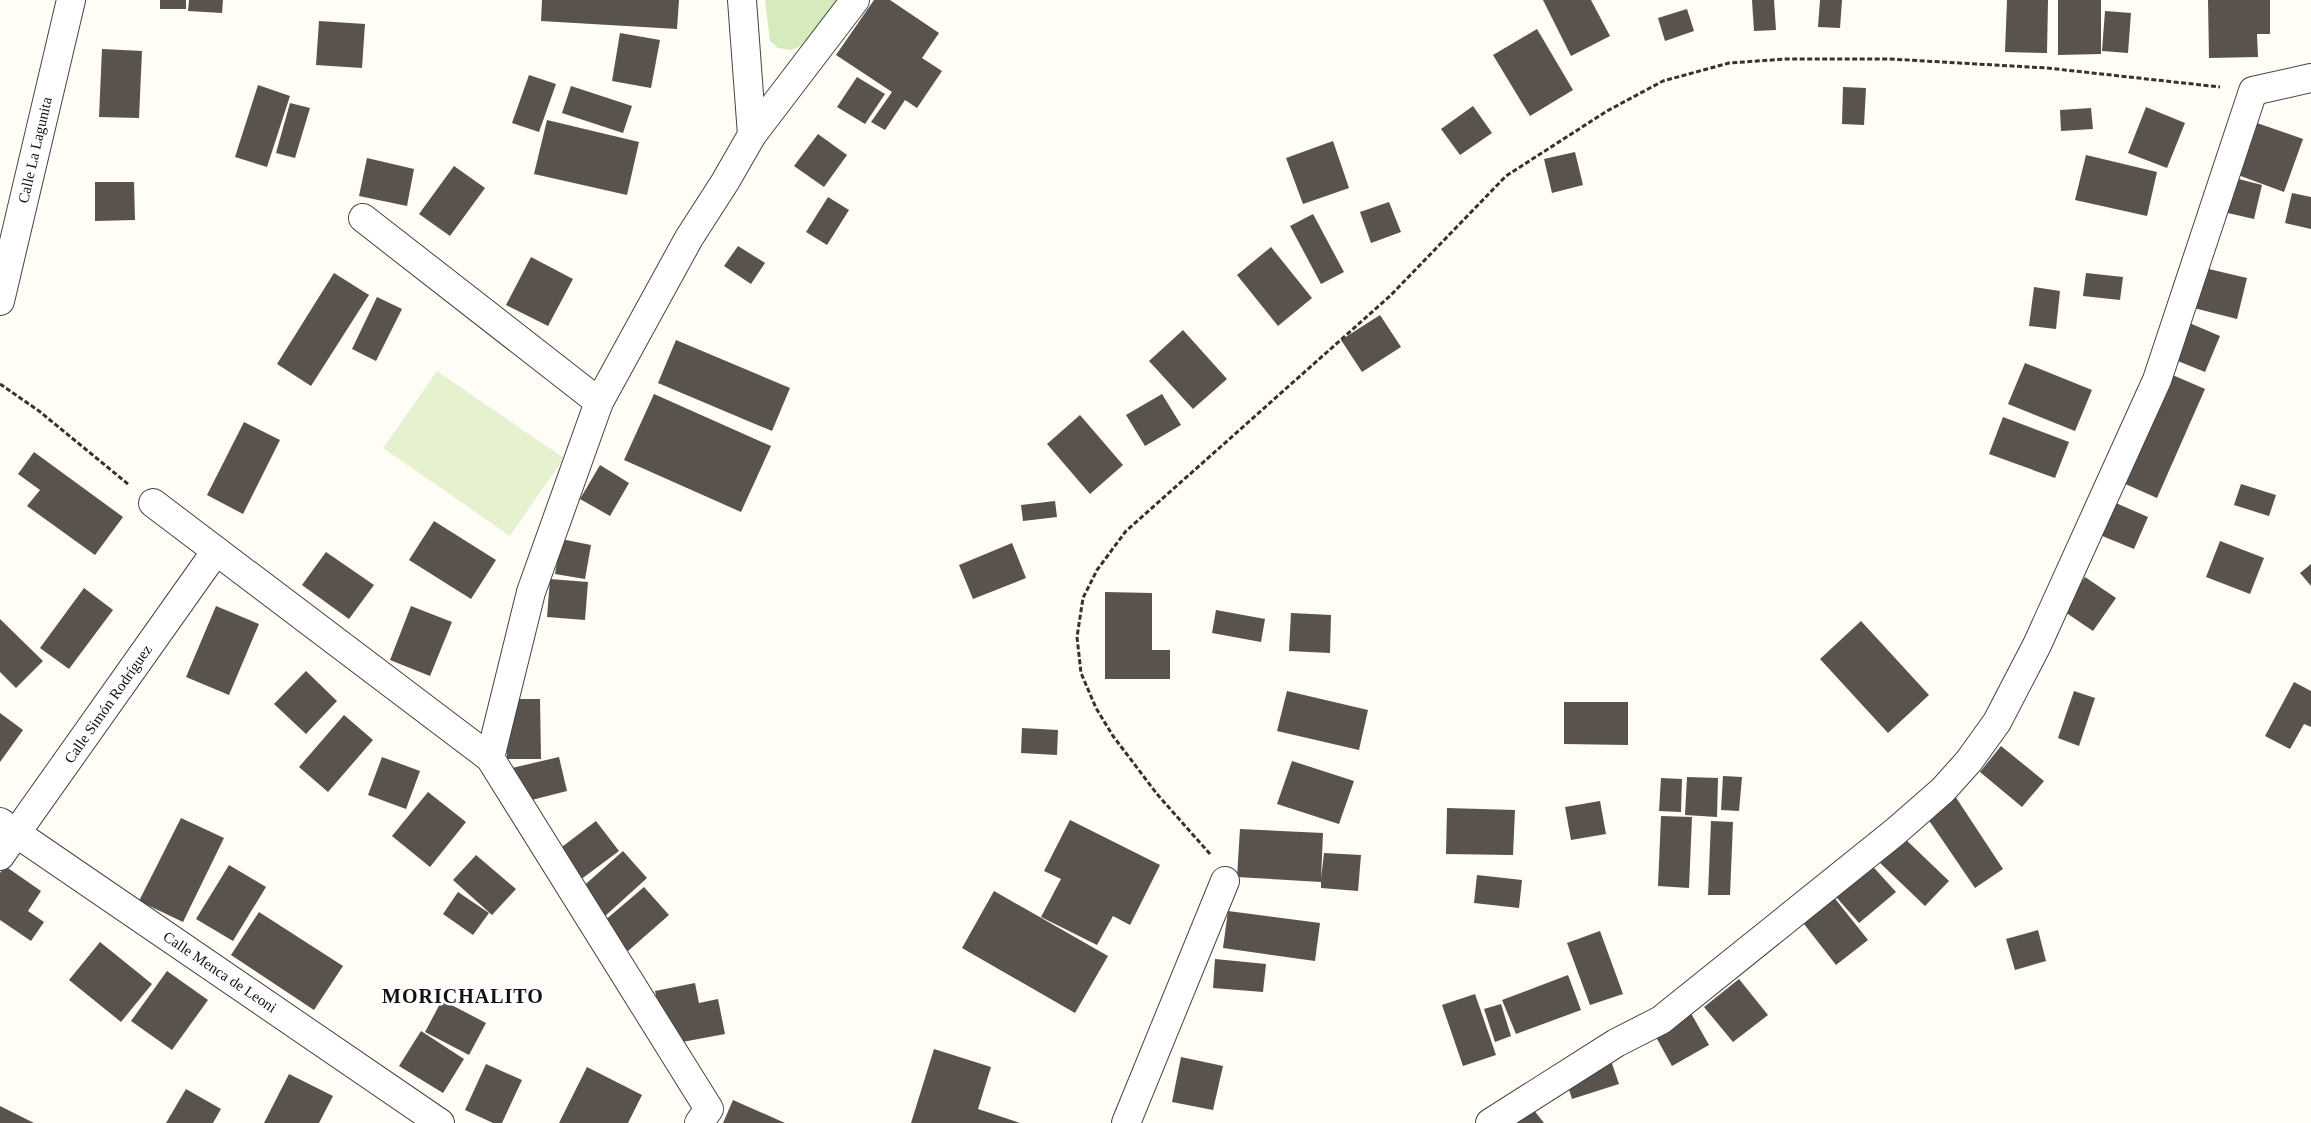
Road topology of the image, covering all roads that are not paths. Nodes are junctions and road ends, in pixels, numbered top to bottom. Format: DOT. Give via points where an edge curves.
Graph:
graph roads {
  1 [pos="71,0"];
  2 [pos="742,0"];
  3 [pos="854,0"];
  4 [pos="2311,78"];
  5 [pos="752,135"];
  6 [pos="363,218"];
  7 [pos="0,301"];
  8 [pos="599,402"];
  9 [pos="153,503"];
  10 [pos="216,551"];
  11 [pos="490,758"];
  12 [pos="8,827"];
  13 [pos="0,856"];
  14 [pos="1225,881"];
  15 [pos="704,1116"];
  16 [pos="440,1123"];
  17 [pos="1126,1123"];
  18 [pos="1490,1123"];
  1 -- 7 [label="street, Calle La Lagunita"];
  2 -- 5 [label="street"];
  3 -- 5 [label="street"];
  4 -- 18 [label="street" via="2253,91 2157,380 2037,645 1997,722 1969,761 1943,790 1895,832 1661,1020 1616,1043"];
  5 -- 8 [label="street" via="689,238"];
  6 -- 8 [label="street"];
  8 -- 11 [label="street" via="531,592"];
  9 -- 10 [label="street"];
  10 -- 11 [label="street"];
  10 -- 12 [label="street, Calle Simón Rodríguez"];
  11 -- 15 [label="street"];
  12 -- 13 [label="street, Calle Simón Rodríguez"];
  12 -- 16 [label="street, Calle Menca de Leoni"];
  14 -- 17 [label="street"];
}
